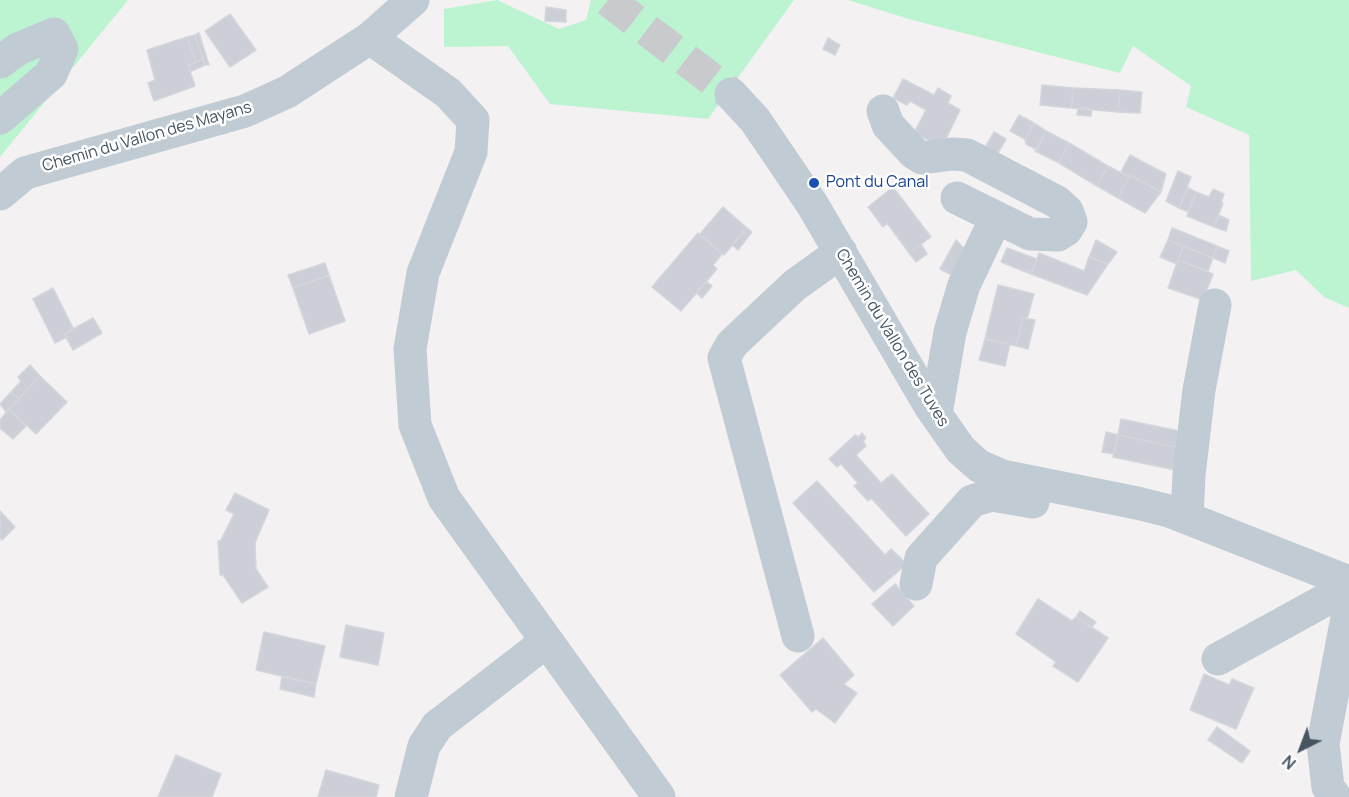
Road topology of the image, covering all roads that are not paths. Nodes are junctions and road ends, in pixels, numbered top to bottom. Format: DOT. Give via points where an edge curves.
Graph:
graph roads {
  1 [pos="413,0"];
  2 [pos="370,38"];
  3 [pos="0,62"];
  4 [pos="731,94"];
  5 [pos="883,111"];
  6 [pos="0,118"];
  7 [pos="0,194"];
  8 [pos="957,198"];
  9 [pos="996,218"];
  10 [pos="841,252"];
  11 [pos="1215,305"];
  12 [pos="936,414"];
  13 [pos="1178,515"];
  14 [pos="1349,582"];
  15 [pos="916,584"];
  16 [pos="1349,587"];
  17 [pos="1349,608"];
  18 [pos="798,636"];
  19 [pos="547,641"];
  20 [pos="1218,659"];
  21 [pos="411,797"];
  22 [pos="659,797"];
  23 [pos="1335,797"];
  1 -- 2 [label="street, Chemin du Vallon des Mayans"];
  2 -- 7 [label="street, Chemin du Vallon des Mayans" via="287,92 245,111 25,172"];
  2 -- 19 [label="street" via="448,93 473,120 471,152 423,273 410,349 415,425 444,498"];
  3 -- 6 [label="street" via="18,49 54,34 62,49 51,74"];
  4 -- 10 [label="street, Chemin du Vallon des Tuves" via="755,120"];
  5 -- 9 [label="street" via="888,126 922,158 967,155 1057,202 1067,211 1071,222 1058,235 1030,234"];
  8 -- 9 [label="street"];
  9 -- 12 [label="street" via="964,285 950,332"];
  10 -- 12 [label="street, Chemin du Vallon des Tuves"];
  10 -- 18 [label="street" via="795,285 732,344 724,358"];
  11 -- 13 [label="street" via="1199,390 1189,476"];
  12 -- 13 [label="street, Chemin du Vallon des Tuves" via="961,450 979,466 1002,476"];
  13 -- 14 [label="street, Chemin du Vallon des Tuves"];
  13 -- 15 [label="street" via="1149,520 992,495 972,501 921,558"];
  16 -- 20 [label="street"];
  17 -- 23 [label="street" via="1323,744 1329,788"];
  19 -- 21 [label="street" via="436,726 424,746"];
  19 -- 22 [label="street"];
}
